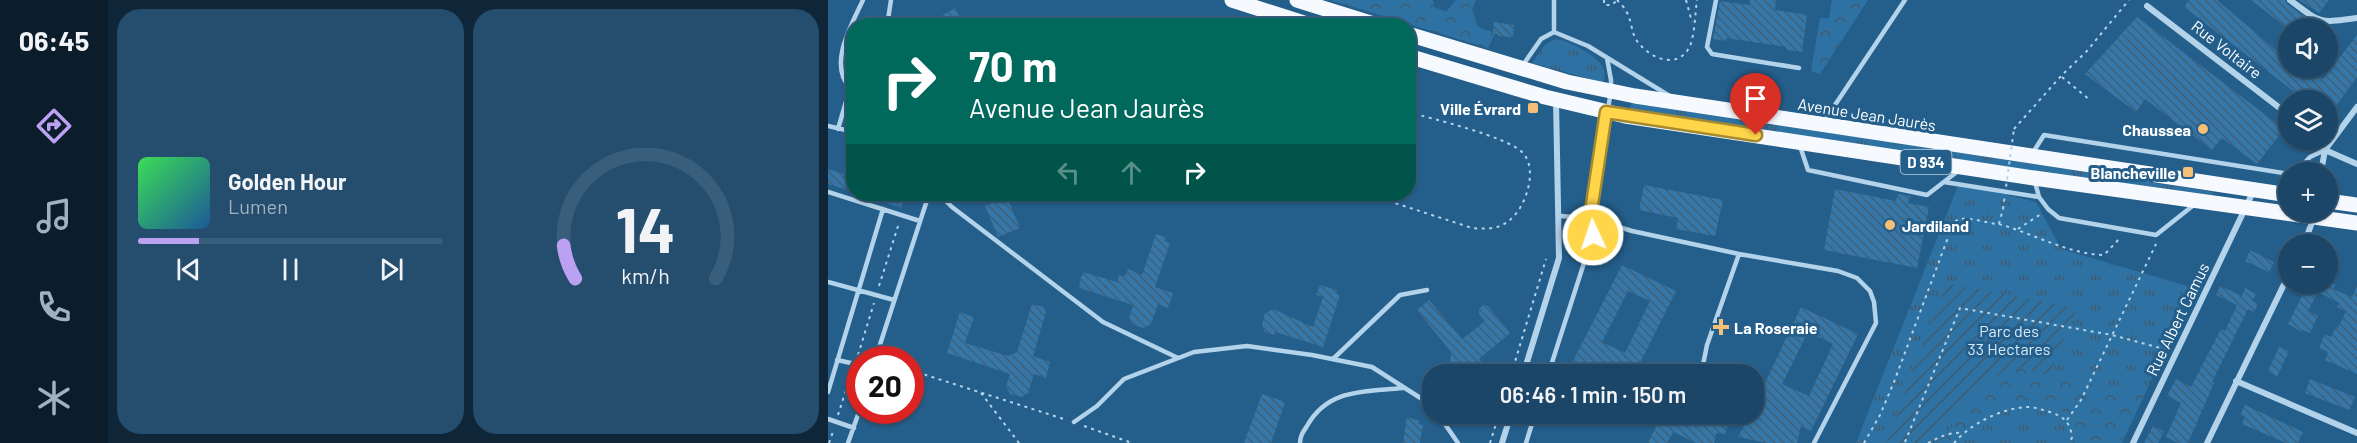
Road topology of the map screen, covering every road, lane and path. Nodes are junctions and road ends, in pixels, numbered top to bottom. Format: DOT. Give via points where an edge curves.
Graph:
graph roads {
  1 [pos="863,0"];
  2 [pos="891,0"];
  3 [pos="1232,0"];
  4 [pos="1297,0"];
  5 [pos="1554,0"];
  6 [pos="1604,0"];
  7 [pos="1617,0"];
  8 [pos="1686,0"];
  9 [pos="1697,0"];
  10 [pos="1716,0"];
  11 [pos="1905,0"];
  12 [pos="2129,0"];
  13 [pos="2290,0"];
  14 [pos="2148,6"];
  15 [pos="855,18"];
  16 [pos="888,18"];
  17 [pos="1288,18"];
  18 [pos="1354,18"];
  19 [pos="2357,18"];
  20 [pos="1693,28"];
  21 [pos="1554,32"];
  22 [pos="846,36"];
  23 [pos="1416,37"];
  24 [pos="1416,58"];
  25 [pos="1607,58"];
  26 [pos="1799,68"];
  27 [pos="1522,72"];
  28 [pos="2061,76"];
  29 [pos="846,84"];
  30 [pos="1611,91"];
  31 [pos="1556,100"];
  32 [pos="2090,100"];
  33 [pos="1683,104"];
  34 [pos="846,106"];
  35 [pos="2278,106"];
  36 [pos="2357,107"];
  37 [pos="1606,112"];
  38 [pos="1416,114"];
  39 [pos="1822,125"];
  40 [pos="828,126"];
  41 [pos="838,129"];
  42 [pos="846,130"];
  43 [pos="2338,133"];
  44 [pos="1799,142"];
  45 [pos="2325,150"];
  46 [pos="2031,157"];
  47 [pos="2305,162"];
  48 [pos="2323,162"];
  49 [pos="2357,164"];
  50 [pos="1963,167"];
  51 [pos="2278,172"];
  52 [pos="2034,178"];
  53 [pos="1944,182"];
  54 [pos="2254,190"];
  55 [pos="828,192"];
  56 [pos="2278,193"];
  57 [pos="846,198"];
  58 [pos="2040,198"];
  59 [pos="857,201"];
  60 [pos="926,201"];
  61 [pos="946,201"];
  62 [pos="1389,201"];
  63 [pos="2199,201"];
  64 [pos="2338,202"];
  65 [pos="2357,205"];
  66 [pos="2247,207"];
  67 [pos="883,209"];
  68 [pos="2048,209"];
  69 [pos="2278,210"];
  70 [pos="901,215"];
  71 [pos="1560,216"];
  72 [pos="1590,218"];
  73 [pos="2338,218"];
  74 [pos="920,221"];
  75 [pos="2354,221"];
  76 [pos="1999,224"];
  77 [pos="2018,229"];
  78 [pos="2126,231"];
  79 [pos="2156,235"];
  80 [pos="1739,254"];
  81 [pos="1546,259"];
  82 [pos="828,282"];
  83 [pos="1427,290"];
  84 [pos="859,291"];
  85 [pos="2279,294"];
  86 [pos="876,295"];
  87 [pos="894,300"];
  88 [pos="2112,335"];
  89 [pos="862,346"];
  90 [pos="879,346"];
  91 [pos="2176,351"];
  92 [pos="1178,358"];
  93 [pos="1333,359"];
  94 [pos="837,360"];
  95 [pos="846,362"];
  96 [pos="1513,364"];
  97 [pos="1526,364"];
  98 [pos="1552,364"];
  99 [pos="1703,364"];
  100 [pos="924,374"];
  101 [pos="2236,381"];
  102 [pos="1403,388"];
  103 [pos="828,392"];
  104 [pos="981,392"];
  105 [pos="846,394"];
  106 [pos="1422,399"];
  107 [pos="828,419"];
  108 [pos="2067,420"];
  109 [pos="836,422"];
  110 [pos="1074,422"];
  111 [pos="855,424"];
  112 [pos="1445,424"];
  113 [pos="1496,424"];
  114 [pos="1508,424"];
  115 [pos="1532,424"];
  116 [pos="854,428"];
  117 [pos="1962,433"];
  118 [pos="2357,433"];
  119 [pos="1905,442"];
  120 [pos="829,443"];
  121 [pos="848,443"];
  122 [pos="1019,443"];
  123 [pos="1132,443"];
  124 [pos="1300,443"];
  125 [pos="1458,443"];
  126 [pos="1490,443"];
  127 [pos="1502,443"];
  128 [pos="1526,443"];
  129 [pos="1814,443"];
  130 [pos="1864,443"];
  131 [pos="1929,443"];
  132 [pos="1954,443"];
  133 [pos="2070,443"];
  134 [pos="2133,443"];
  135 [pos="2207,443"];
  1 -- 15 [label="lane"];
  2 -- 16 [label="lane"];
  3 -- 17 [label="main road"];
  4 -- 18 [label="main road"];
  5 -- 21 [label="lane"];
  6 -- 7 [label="path" via="1604,5 1612,5"];
  7 -- 20 [label="path" via="1627,11 1636,40 1655,58 1675,59 1684,53"];
  8 -- 20 [label="path"];
  9 -- 20 [label="path"];
  10 -- 26 [label="lane" via="1707,47 1712,54"];
  11 -- 39 [label="lane"];
  12 -- 28 [label="path"];
  13 -- 19 [label="street" via="2325,22"];
  14 -- 35 [label="street, Rue Voltaire"];
  21 -- 25 [label="lane"];
  21 -- 27 [label="lane" via="1541,39"];
  22 -- 29 [label="lane" via="837,60"];
  23 -- 27 [label="main road, Avenue Jean Jaurès / D 934"];
  24 -- 31 [label="main road, D 934"];
  25 -- 30 [label="lane"];
  25 -- 33 [label="lane"];
  27 -- 30 [label="main road, Avenue Jean Jaurès / D 934"];
  28 -- 32 [label="path"];
  28 -- 76 [label="path, bridge" via="2014,129"];
  30 -- 33 [label="main road, Avenue Jean Jaurès / D 934"];
  30 -- 37 [label="lane"];
  31 -- 37 [label="main road, D 934"];
  31 -- 71 [label="street"];
  33 -- 39 [label="main road, Avenue Jean Jaurès / D 934"];
  34 -- 41 [label="lane"];
  36 -- 43 [label="street"];
  37 -- 44 [label="main road, D 934"];
  37 -- 72 [label="lane"];
  38 -- 62 [label="path" via="1505,142 1523,153 1530,172 1528,192 1508,223 1490,230 1472,228"];
  39 -- 46 [label="main road, Avenue Jean Jaurès / D 934"];
  40 -- 41 [label="lane"];
  41 -- 42 [label="lane"];
  44 -- 50 [label="main road, D 934"];
  44 -- 53 [label="lane" via="1808,170 1927,195"];
  45 -- 47 [label="lane"];
  45 -- 48 [label="street"];
  45 -- 49 [label="street"];
  46 -- 51 [label="lane" via="2044,135"];
  46 -- 54 [label="main road, Avenue Jean Jaurès / D 934"];
  50 -- 52 [label="main road, D 934"];
  50 -- 53 [label="lane"];
  52 -- 58 [label="lane"];
  52 -- 63 [label="main road, D 934"];
  53 -- 58 [label="lane"];
  54 -- 56 [label="main road, D 934"];
  54 -- 66 [label="street, Rue Albert Camus"];
  55 -- 57 [label="lane"];
  58 -- 68 [label="lane"];
  59 -- 67 [label="lane"];
  60 -- 74 [label="lane"];
  61 -- 92 [label="lane" via="1103,322"];
  63 -- 66 [label="main road, D 934"];
  63 -- 79 [label="lane"];
  64 -- 65 [label="main road"];
  66 -- 69 [label="main road, D 934"];
  66 -- 91 [label="street, Rue Albert Camus"];
  67 -- 70 [label="lane"];
  67 -- 84 [label="lane"];
  68 -- 77 [label="path"];
  68 -- 78 [label="lane" via="2060,218"];
  70 -- 74 [label="lane"];
  70 -- 86 [label="path"];
  71 -- 72 [label="lane"];
  71 -- 97 [label="street" via="1559,258"];
  72 -- 80 [label="lane"];
  72 -- 98 [label="lane" via="1593,235"];
  73 -- 75 [label="main road, D 934"];
  74 -- 87 [label="lane"];
  76 -- 77 [label="path"];
  76 -- 130 [label="path" via="1955,220 1894,382"];
  77 -- 78 [label="path" via="2084,255 2104,255"];
  78 -- 79 [label="lane"];
  79 -- 88 [label="path" via="2157,243"];
  80 -- 99 [label="lane"];
  80 -- 129 [label="lane" via="1838,271 1857,278 1870,291 1876,323"];
  81 -- 96 [label="path"];
  82 -- 84 [label="lane"];
  83 -- 93 [label="lane" via="1400,295"];
  84 -- 86 [label="lane"];
  84 -- 94 [label="lane"];
  85 -- 101 [label="street"];
  86 -- 87 [label="lane"];
  86 -- 89 [label="path"];
  87 -- 90 [label="lane"];
  88 -- 91 [label="path"];
  88 -- 108 [label="path"];
  88 -- 119 [label="path" via="1960,308"];
  91 -- 134 [label="street, Rue Albert Camus"];
  92 -- 93 [label="lane" via="1194,352 1248,346"];
  92 -- 110 [label="lane" via="1124,379"];
  93 -- 102 [label="lane" via="1372,367"];
  94 -- 95 [label="lane"];
  94 -- 103 [label="lane"];
  100 -- 104 [label="path"];
  101 -- 118 [label="street"];
  101 -- 135 [label="street"];
  102 -- 106 [label="lane"];
  102 -- 124 [label="lane" via="1334,397 1312,415"];
  104 -- 110 [label="path"];
  104 -- 122 [label="path"];
  105 -- 109 [label="path"];
  107 -- 109 [label="lane"];
  108 -- 117 [label="path" via="2027,407 2003,412"];
  108 -- 133 [label="path"];
  109 -- 116 [label="lane"];
  109 -- 120 [label="path"];
  110 -- 123 [label="path"];
  111 -- 116 [label="lane"];
  112 -- 125 [label="lane"];
  113 -- 126 [label="path"];
  114 -- 127 [label="street"];
  115 -- 128 [label="lane"];
  116 -- 121 [label="lane"];
  117 -- 131 [label="path"];
  117 -- 132 [label="path"];
}
